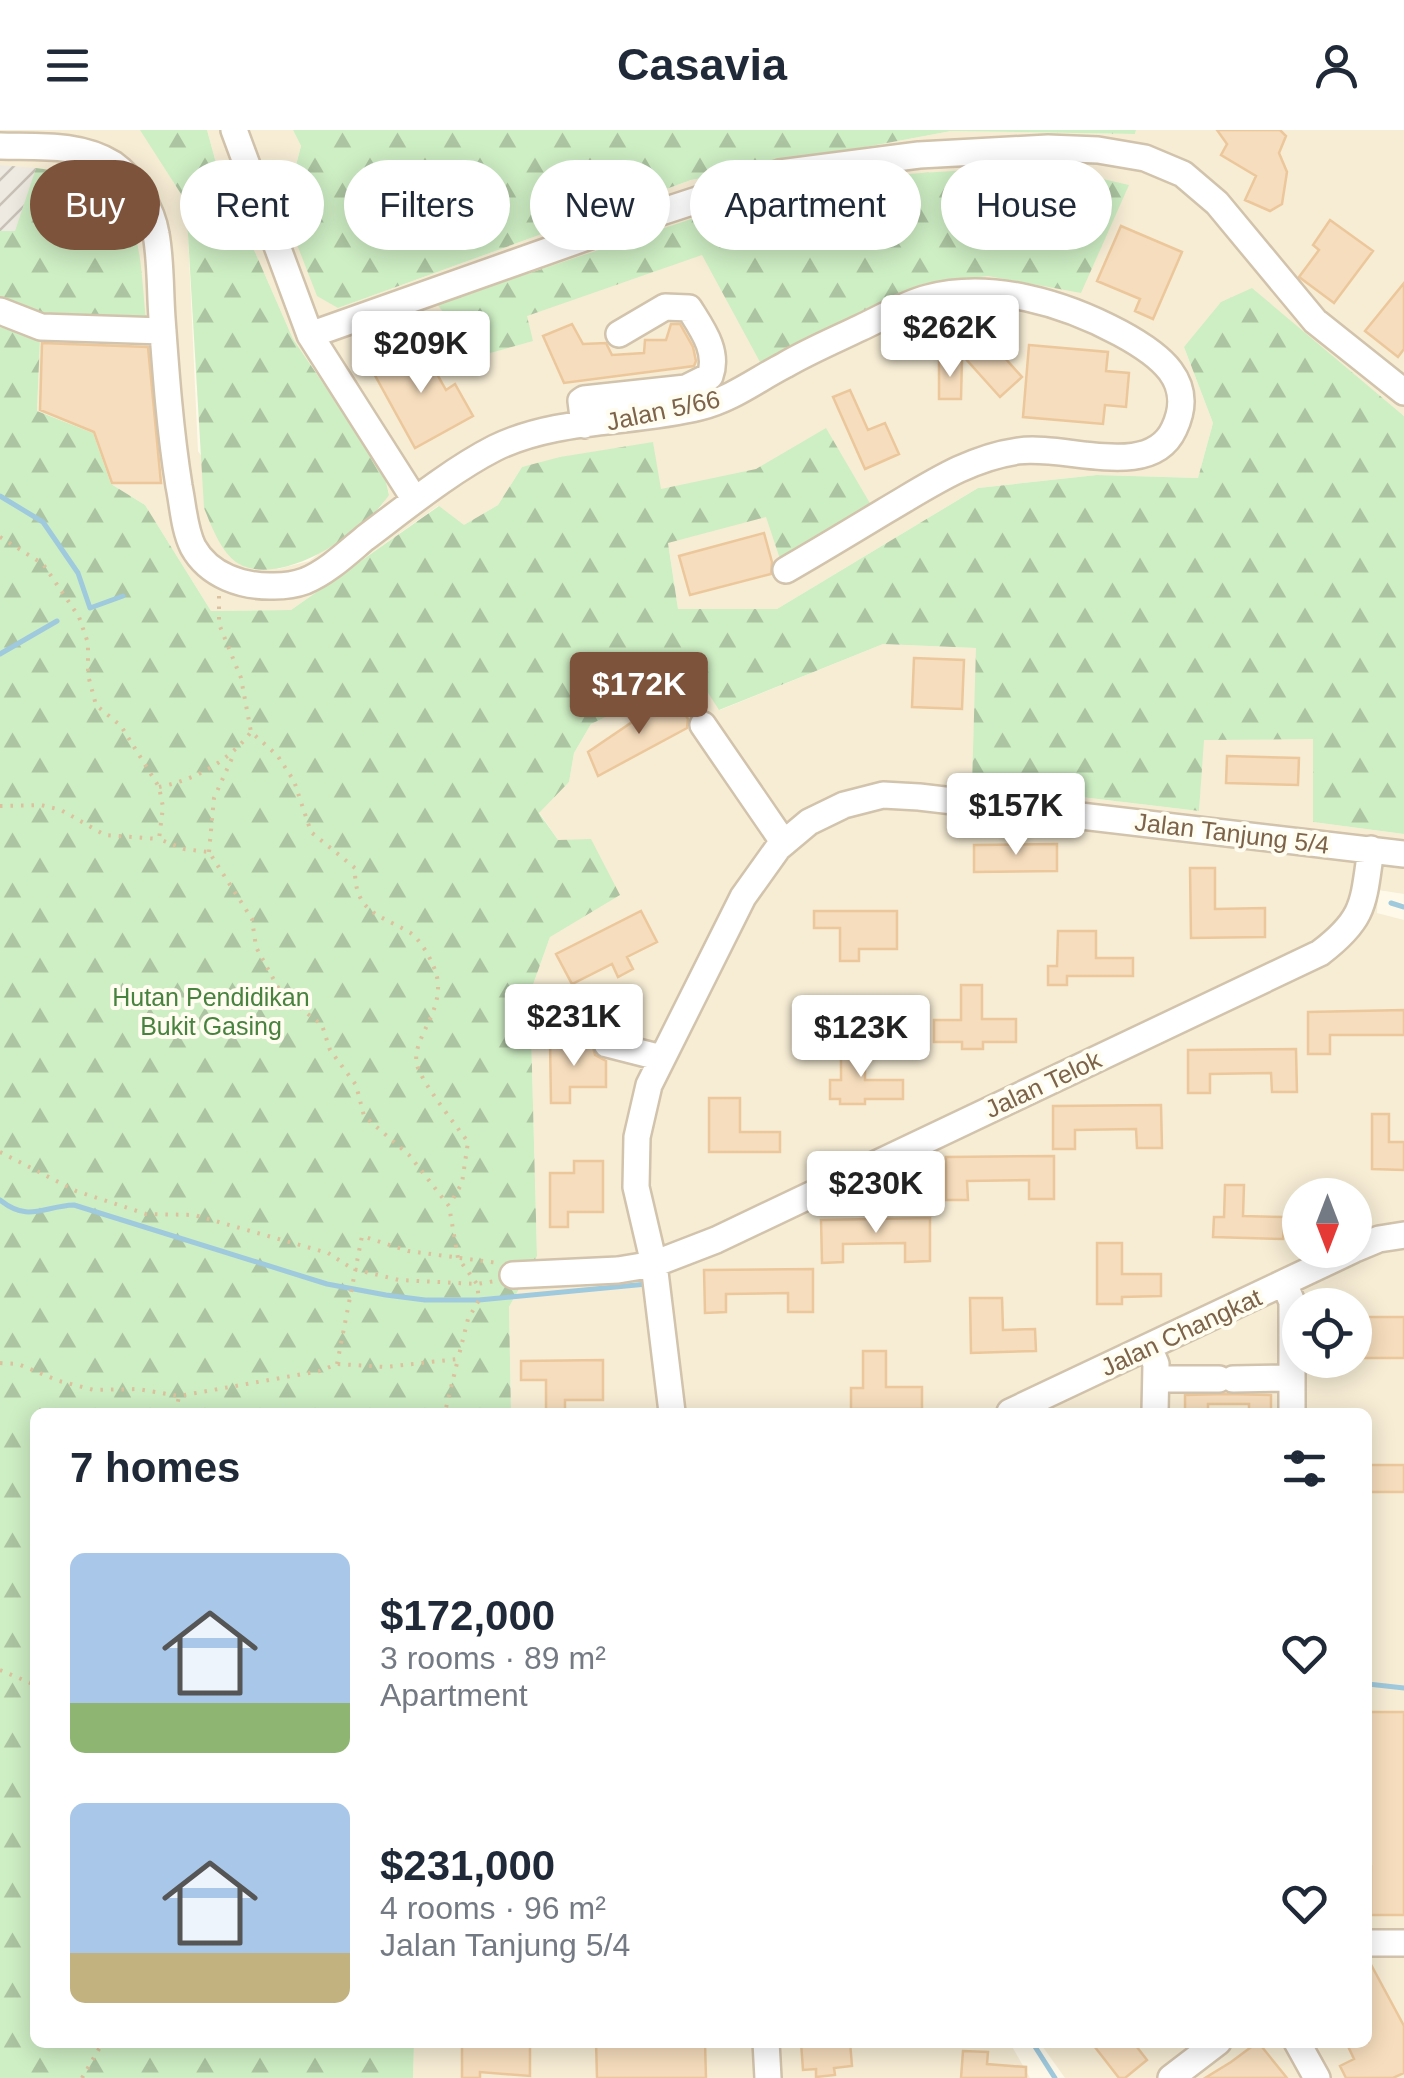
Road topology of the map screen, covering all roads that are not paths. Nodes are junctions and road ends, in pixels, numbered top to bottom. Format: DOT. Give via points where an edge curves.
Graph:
graph roads {
  1 [pos="234,130"];
  2 [pos="0,146"];
  3 [pos="0,311"];
  4 [pos="163,332"];
  5 [pos="619,334"];
  6 [pos="310,335"];
  7 [pos="1404,392"];
  8 [pos="584,426"];
  9 [pos="415,500"];
  10 [pos="786,570"];
  11 [pos="703,724"];
  12 [pos="784,842"];
  13 [pos="1370,850"];
  14 [pos="1404,854"];
  15 [pos="607,1044"];
  16 [pos="662,1058"];
  17 [pos="1404,1235"];
  18 [pos="1372,1242"];
  19 [pos="654,1264"];
  20 [pos="1316,1268"];
  21 [pos="513,1275"];
  22 [pos="1284,1284"];
  23 [pos="1286,1288"];
  24 [pos="1149,1347"];
  25 [pos="1292,1378"];
  26 [pos="1156,1379"];
  27 [pos="672,1408"];
  28 [pos="1019,1408"];
  29 [pos="1156,1408"];
  30 [pos="1292,1408"];
  31 [pos="1372,1943"];
  32 [pos="1404,1943"];
  33 [pos="766,2048"];
  34 [pos="1210,2048"];
  35 [pos="1300,2048"];
  36 [pos="768,2078"];
  37 [pos="1171,2078"];
  38 [pos="1317,2078"];
  1 -- 6 [label="street"];
  2 -- 4 [label="street" via="93,154 134,186 156,230"];
  3 -- 4 [label="street" via="41,326"];
  4 -- 9 [label="street, Jalan 5/66" via="185,521 194,547 222,577 274,586 304,582"];
  5 -- 8 [label="street" via="665,307 689,308 707,337 710,376 686,388 584,398"];
  6 -- 7 [label="street" via="780,173 920,156 1098,150 1145,158 1183,174 1217,202 1315,321"];
  6 -- 9 [label="street"];
  8 -- 9 [label="street, Jalan 5/66" via="532,433 492,450"];
  8 -- 10 [label="street, Jalan 5/66" via="725,400 900,309 965,293 1044,302 1090,317 1138,342 1174,372 1180,388 1177,424 1152,454 1130,459 1020,450 986,458"];
  11 -- 12 [label="street"];
  12 -- 13 [label="street, Jalan Tanjung 5/4" via="844,805 883,795"];
  12 -- 16 [label="street, Jalan Tanjung 5/4" via="744,897"];
  13 -- 14 [label="street, Jalan Tanjung 5/4"];
  13 -- 19 [label="street, Jalan Telok" via="1356,921 1320,953"];
  15 -- 16 [label="street"];
  16 -- 19 [label="street, Jalan Tanjung 5/4" via="637,1137 636,1187"];
  17 -- 18 [label="street, Jalan Changkat"];
  19 -- 21 [label="street, Jalan Telok"];
  19 -- 27 [label="street, Jalan Tanjung 5/4"];
  20 -- 22 [label="street, Jalan Changkat"];
  22 -- 23 [label="street"];
  22 -- 24 [label="street, Jalan Changkat"];
  24 -- 26 [label="street"];
  24 -- 28 [label="street, Jalan Changkat"];
  25 -- 26 [label="street"];
  25 -- 30 [label="street"];
  26 -- 29 [label="street"];
  31 -- 32 [label="street"];
  33 -- 36 [label="street"];
  34 -- 37 [label="street"];
  35 -- 38 [label="street"];
}
